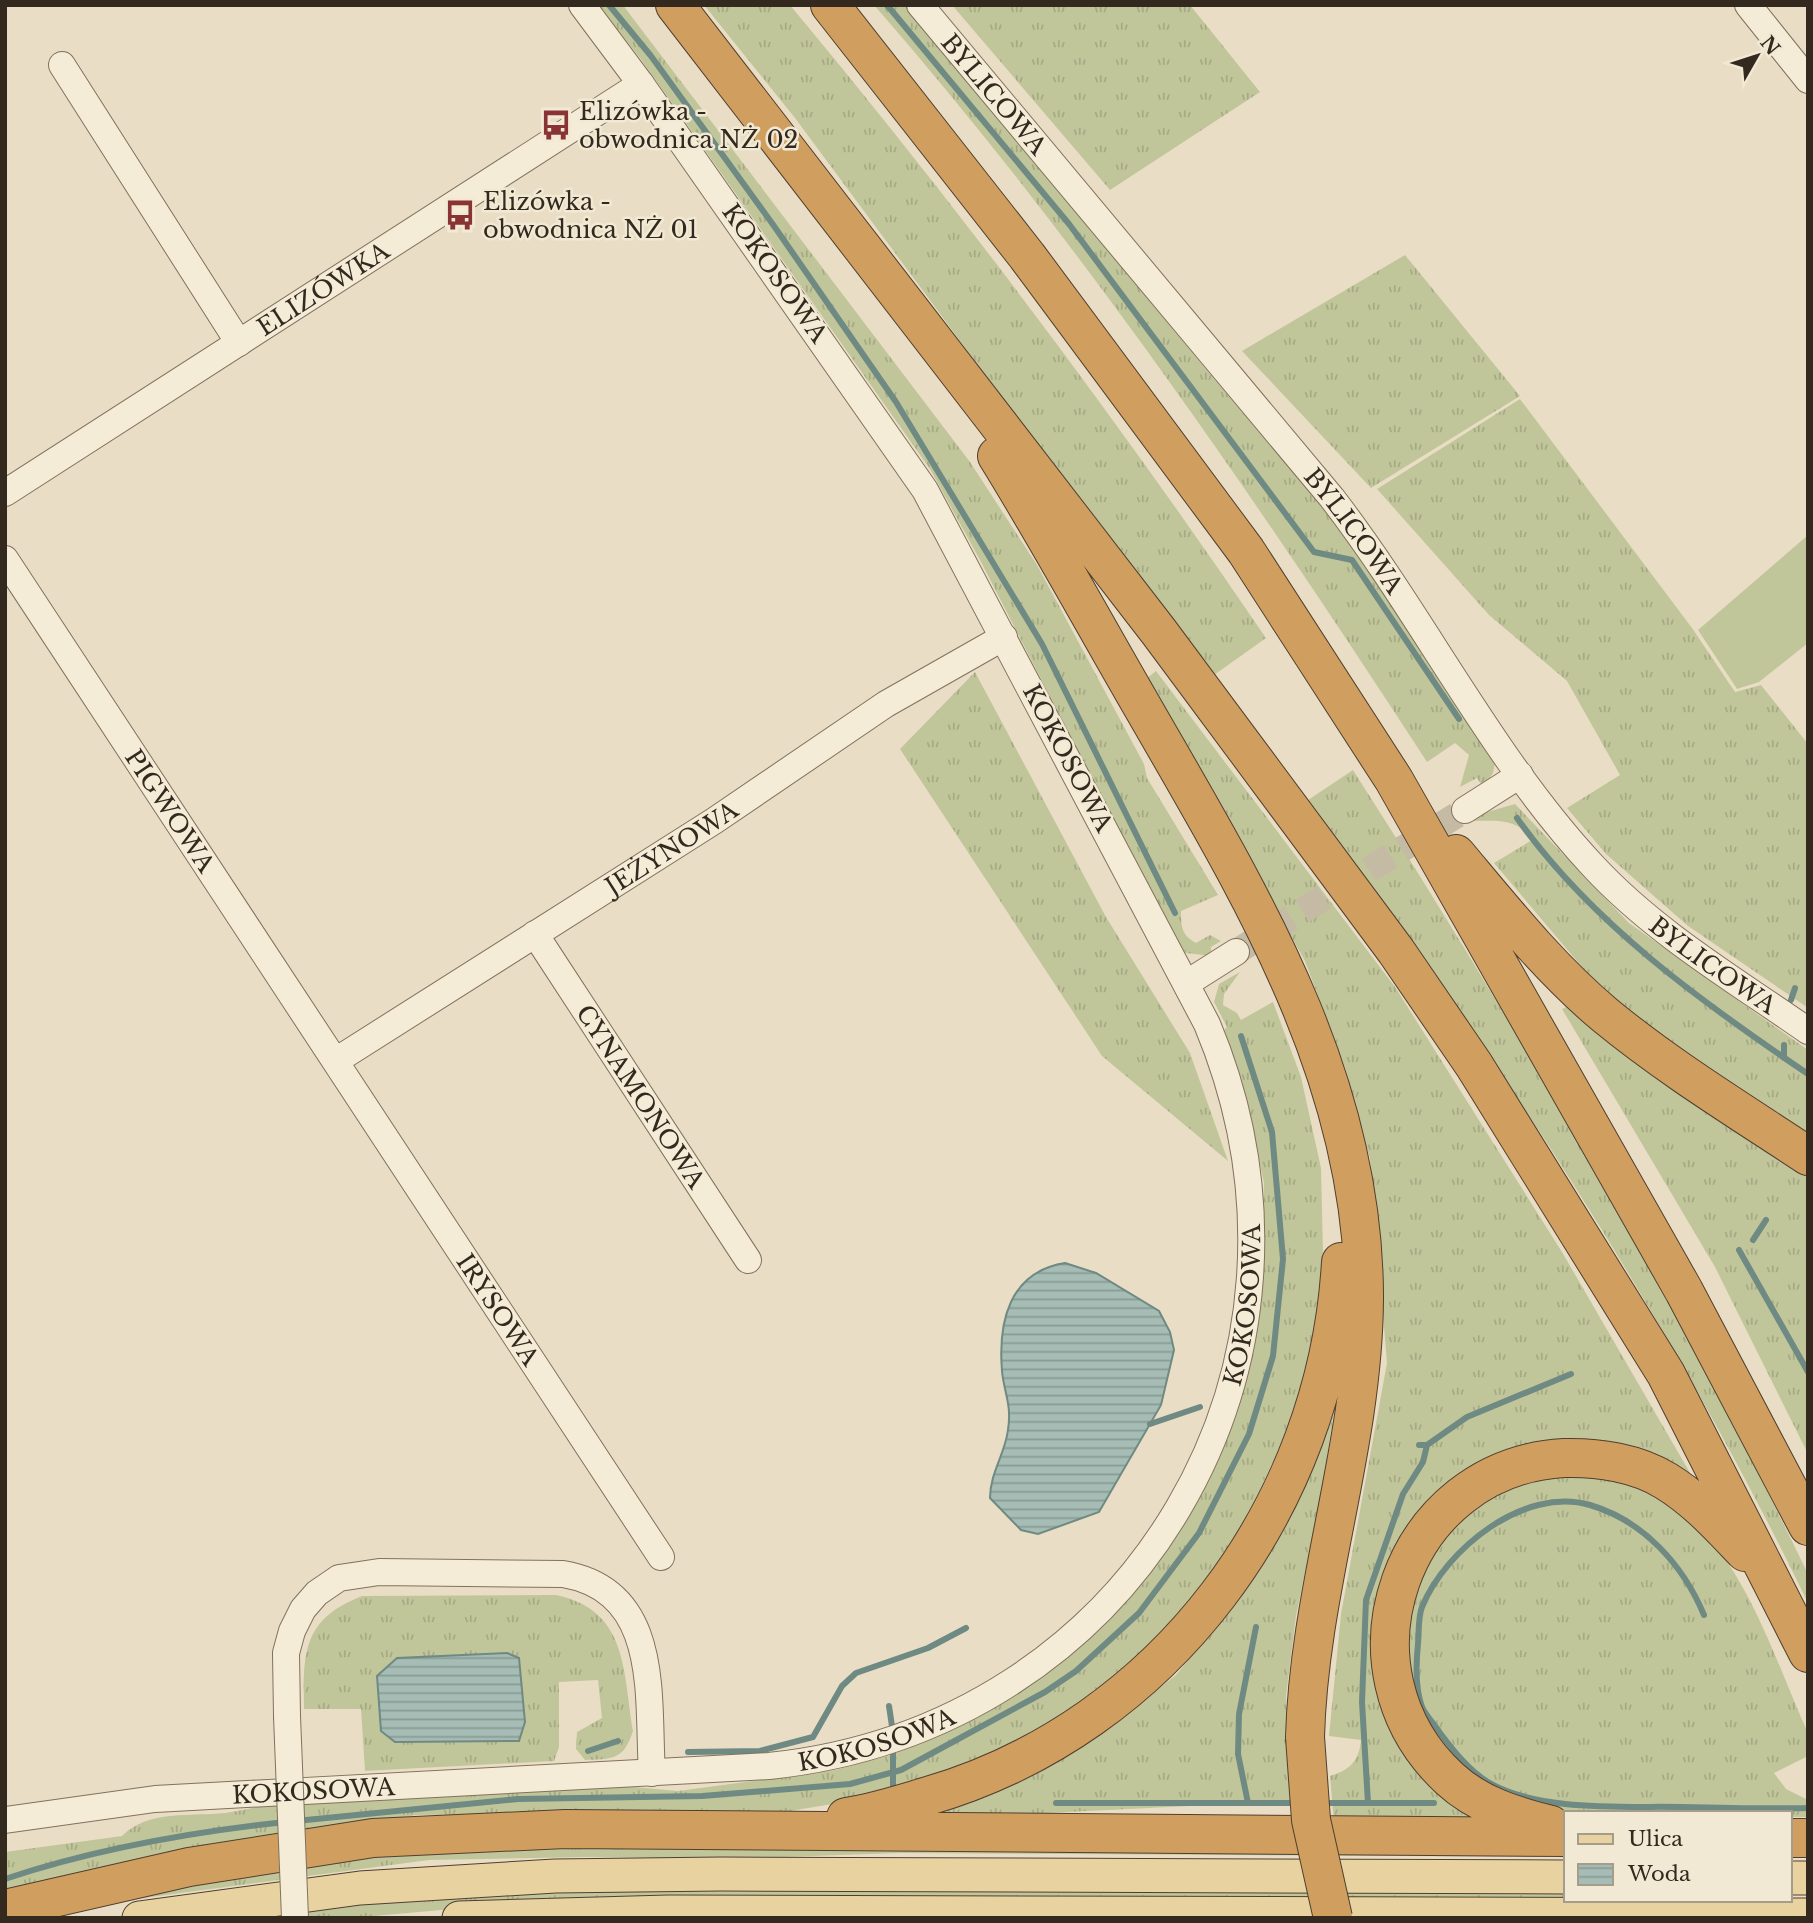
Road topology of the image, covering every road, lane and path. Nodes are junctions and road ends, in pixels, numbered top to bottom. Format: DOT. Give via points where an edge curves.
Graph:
graph roads {
  1 [pos="582,5"];
  2 [pos="675,5"];
  3 [pos="830,5"];
  4 [pos="920,5"];
  5 [pos="1748,5"];
  6 [pos="62,65"];
  7 [pos="1808,80"];
  8 [pos="641,83"];
  9 [pos="901,298"];
  10 [pos="239,343"];
  11 [pos="5,494"];
  12 [pos="5,559"];
  13 [pos="1004,637"];
  14 [pos="1520,775"];
  15 [pos="1394,780"];
  16 [pos="1465,810"];
  17 [pos="535,934"];
  18 [pos="1236,952"];
  19 [pos="1187,983"];
  20 [pos="1808,1031"];
  21 [pos="337,1060"];
  22 [pos="1344,1138"];
  23 [pos="1808,1156"];
  24 [pos="748,1260"];
  25 [pos="1808,1526"];
  26 [pos="660,1557"];
  27 [pos="1773,1581"];
  28 [pos="1808,1653"];
  29 [pos="652,1773"];
  30 [pos="5,1819"];
  31 [pos="1564,1828"];
  32 [pos="762,1831"];
  33 [pos="1564,1837"];
  34 [pos="1564,1877"];
  35 [pos="5,1909"];
  36 [pos="1808,1915"];
  37 [pos="139,1918"];
  38 [pos="295,1918"];
  39 [pos="459,1918"];
  40 [pos="1333,1918"];
  1 -- 8 [label="street, KOKOSOWA"];
  2 -- 9 [label="highway"];
  3 -- 15 [label="highway" via="1027,256 1246,551"];
  4 -- 14 [label="street, BYLICOWA" via="1332,498"];
  5 -- 7 [label="street"];
  6 -- 10 [label="street"];
  8 -- 10 [label="street, ELIZÓWKA"];
  8 -- 13 [label="street, KOKOSOWA" via="894,443 946,527"];
  9 -- 22 [label="highway" via="1008,473 1255,909 1305,1012"];
  9 -- 27 [label="highway" via="1159,632 1396,951 1474,1065 1666,1374"];
  10 -- 11 [label="street, ELIZÓWKA"];
  12 -- 21 [label="street, PIGWOWA"];
  13 -- 17 [label="street, JEŻYNOWA" via="886,704 714,821"];
  13 -- 19 [label="street, KOKOSOWA"];
  14 -- 16 [label="street"];
  14 -- 20 [label="street, BYLICOWA" via="1564,833 1619,892 1678,940"];
  15 -- 23 [label="highway" via="1535,947 1604,1014"];
  15 -- 25 [label="highway" via="1677,1278"];
  17 -- 21 [label="street, JEŻYNOWA"];
  17 -- 24 [label="street, CYNAMONOWA"];
  18 -- 19 [label="street"];
  19 -- 29 [label="street, KOKOSOWA" via="1220,1054 1241,1130 1251,1195 1252,1268 1243,1335 1225,1404 1196,1475 1163,1533 1109,1601 1052,1654 943,1721 874,1746 808,1762"];
  21 -- 26 [label="street, IRYSOWA"];
  22 -- 32 [label="highway" via="1340,1284 1309,1424 1263,1530 1202,1617 1113,1703 1019,1762 907,1803"];
  22 -- 40 [label="highway, bridge" via="1359,1207 1363,1326 1355,1419 1312,1636 1305,1737 1311,1820"];
  27 -- 28 [label="highway"];
  27 -- 31 [label="highway" via="1686,1495 1664,1480 1605,1460 1543,1459 1507,1469 1449,1505 1431,1525 1410,1558 1393,1606 1389,1636 1399,1703 1426,1754 1451,1781 1485,1803"];
  29 -- 30 [label="street, KOKOSOWA" via="155,1799"];
  29 -- 38 [label="street, bridge" via="644,1654 634,1621 603,1588 563,1574 379,1573 339,1578 303,1609 286,1653"];
  32 -- 33 [label="highway"];
  32 -- 35 [label="highway" via="565,1829 373,1838 189,1867"];
  34 -- 37 [label="main road" via="555,1876 360,1888"];
  36 -- 39 [label="main road" via="668,1912"];
}
